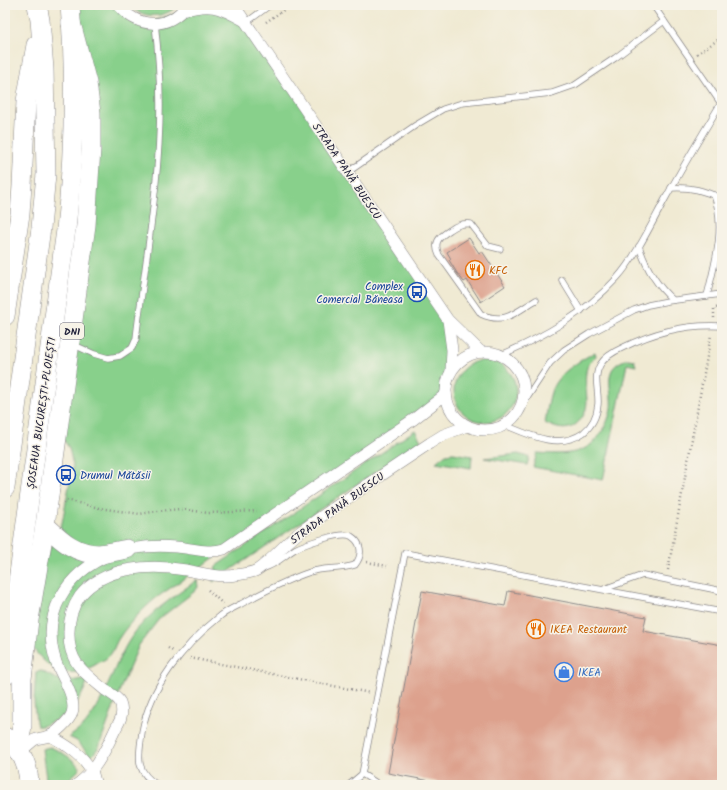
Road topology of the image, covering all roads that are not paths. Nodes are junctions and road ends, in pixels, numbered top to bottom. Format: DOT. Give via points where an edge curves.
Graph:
graph roads {
  1 [pos="118,5"];
  2 [pos="234,5"];
  3 [pos="270,5"];
  4 [pos="653,5"];
  5 [pos="184,8"];
  6 [pos="39,13"];
  7 [pos="71,14"];
  8 [pos="664,21"];
  9 [pos="246,22"];
  10 [pos="155,23"];
  11 [pos="721,104"];
  12 [pos="348,172"];
  13 [pos="671,188"];
  14 [pos="714,195"];
  15 [pos="722,199"];
  16 [pos="639,246"];
  17 [pos="500,249"];
  18 [pos="562,280"];
  19 [pos="722,294"];
  20 [pos="707,296"];
  21 [pos="536,300"];
  22 [pos="673,300"];
  23 [pos="581,311"];
  24 [pos="5,316"];
  25 [pos="448,320"];
  26 [pos="722,326"];
  27 [pos="70,343"];
  28 [pos="481,352"];
  29 [pos="501,355"];
  30 [pos="451,371"];
  31 [pos="446,394"];
  32 [pos="521,407"];
  33 [pos="505,425"];
  34 [pos="467,426"];
  35 [pos="5,488"];
  36 [pos="45,525"];
  37 [pos="127,549"];
  38 [pos="256,570"];
  39 [pos="603,589"];
  40 [pos="722,591"];
  41 [pos="722,612"];
  42 [pos="5,676"];
  43 [pos="25,741"];
  44 [pos="92,771"];
  45 [pos="362,774"];
  46 [pos="29,785"];
  47 [pos="76,785"];
  48 [pos="96,785"];
  49 [pos="157,785"];
  50 [pos="349,785"];
  51 [pos="377,785"];
  1 -- 10 [label="street" via="133,18"];
  2 -- 9 [label="street, STRADA PANĂ BUESCU"];
  3 -- 9 [label="lane"];
  4 -- 8 [label="lane"];
  5 -- 9 [label="street, STRADA PANĂ BUESCU" via="216,7"];
  5 -- 10 [label="street, STRADA PANĂ BUESCU" via="169,20"];
  6 -- 24 [label="highway" via="26,101 21,200"];
  6 -- 35 [label="highway" via="46,101 46,174 43,214"];
  7 -- 27 [label="highway, DN1" via="87,83 91,113 91,149 86,225"];
  7 -- 42 [label="highway, ȘOSEAUA BUCUREȘTI-PLOIEȘTI / DN1" via="73,157 66,230"];
  8 -- 11 [label="lane"];
  8 -- 12 [label="lane" via="576,85 552,93 462,103 443,109"];
  9 -- 12 [label="street, STRADA PANĂ BUESCU"];
  10 -- 27 [label="lane" via="160,105 158,145 136,339 132,348 120,356 108,358"];
  11 -- 13 [label="lane"];
  12 -- 25 [label="street, STRADA PANĂ BUESCU"];
  13 -- 14 [label="lane" via="687,187"];
  13 -- 16 [label="lane"];
  14 -- 15 [label="lane"];
  14 -- 20 [label="lane" via="720,228"];
  16 -- 22 [label="lane" via="657,285"];
  16 -- 23 [label="lane" via="618,277"];
  17 -- 21 [label="lane" via="488,246 470,224 464,223 440,236 436,249 481,314 504,319"];
  18 -- 23 [label="lane"];
  19 -- 20 [label="lane"];
  20 -- 22 [label="lane"];
  22 -- 32 [label="lane" via="634,310 564,350 550,363"];
  23 -- 29 [label="lane" via="538,339"];
  25 -- 28 [label="street, STRADA PANĂ BUESCU"];
  25 -- 30 [label="street, STRADA PANĂ BUESCU" via="452,350"];
  26 -- 33 [label="lane" via="650,335 606,357 597,372 597,413 594,422 580,435 571,439 546,440"];
  27 -- 36 [label="highway, DN1"];
  28 -- 29 [label="street"];
  28 -- 30 [label="street" via="459,361"];
  29 -- 32 [label="street" via="516,367 521,376 524,394"];
  30 -- 31 [label="street" via="446,384"];
  31 -- 34 [label="street" via="453,414"];
  31 -- 37 [label="street" via="414,419 224,549 212,551 162,546"];
  32 -- 33 [label="street"];
  33 -- 34 [label="street" via="487,430"];
  34 -- 38 [label="street, STRADA PANĂ BUESCU" via="430,443 299,533"];
  36 -- 37 [label="highway" via="73,548 98,554"];
  36 -- 43 [label="highway, DN1" via="23,672"];
  37 -- 43 [label="street" via="95,562 83,570 63,591 52,629 54,652 72,697 73,712 68,720"];
  38 -- 44 [label="street, STRADA PANĂ BUESCU" via="234,576 221,576 154,566 138,568 100,580 81,596 76,603 69,628 72,655 94,681 119,701 122,708 121,717 106,749"];
  38 -- 49 [label="lane" via="270,567 296,549 334,536 351,536 360,546 360,555 354,565 309,572 265,590 219,617 180,656 163,678 143,728 139,761 141,771"];
  39 -- 40 [label="lane" via="643,575"];
  39 -- 41 [label="lane"];
  39 -- 45 [label="lane" via="405,553"];
  43 -- 44 [label="street" via="63,743"];
  43 -- 46 [label="highway, DN1"];
  44 -- 47 [label="street, STRADA PANĂ BUESCU"];
  44 -- 48 [label="street"];
  45 -- 50 [label="lane"];
  45 -- 51 [label="lane"];
}
